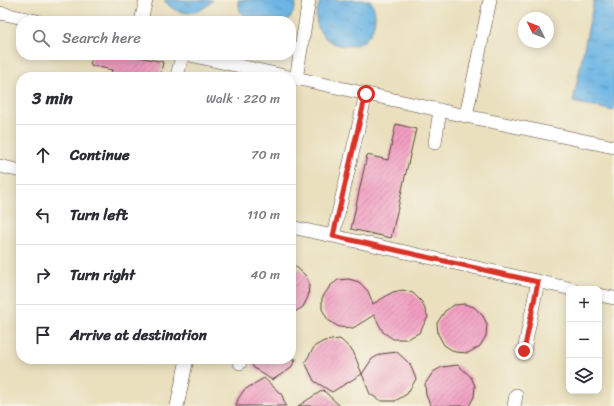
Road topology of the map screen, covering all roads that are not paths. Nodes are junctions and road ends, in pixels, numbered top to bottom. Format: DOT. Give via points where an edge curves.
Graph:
graph roads {
  1 [pos="146,0"];
  2 [pos="310,0"];
  3 [pos="490,0"];
  4 [pos="0,13"];
  5 [pos="16,16"];
  6 [pos="142,16"];
  7 [pos="181,60"];
  8 [pos="208,60"];
  9 [pos="177,72"];
  10 [pos="250,72"];
  11 [pos="293,72"];
  12 [pos="296,79"];
  13 [pos="366,94"];
  14 [pos="440,110"];
  15 [pos="466,116"];
  16 [pos="435,142"];
  17 [pos="614,147"];
  18 [pos="0,166"];
  19 [pos="16,169"];
  20 [pos="296,228"];
  21 [pos="333,236"];
  22 [pos="538,282"];
  23 [pos="566,288"];
  24 [pos="602,296"];
  25 [pos="614,298"];
  26 [pos="524,351"];
  27 [pos="186,364"];
  28 [pos="177,406"];
  1 -- 6 [label="lane"];
  2 -- 11 [label="lane"];
  3 -- 15 [label="lane"];
  4 -- 5 [label="lane"];
  7 -- 9 [label="lane"];
  8 -- 10 [label="lane"];
  12 -- 13 [label="lane"];
  13 -- 14 [label="lane"];
  13 -- 21 [label="lane"];
  14 -- 15 [label="lane"];
  14 -- 16 [label="lane"];
  15 -- 17 [label="lane"];
  18 -- 19 [label="lane"];
  20 -- 21 [label="lane"];
  21 -- 22 [label="lane"];
  22 -- 23 [label="lane"];
  22 -- 26 [label="lane"];
  24 -- 25 [label="lane"];
  27 -- 28 [label="lane"];
}
